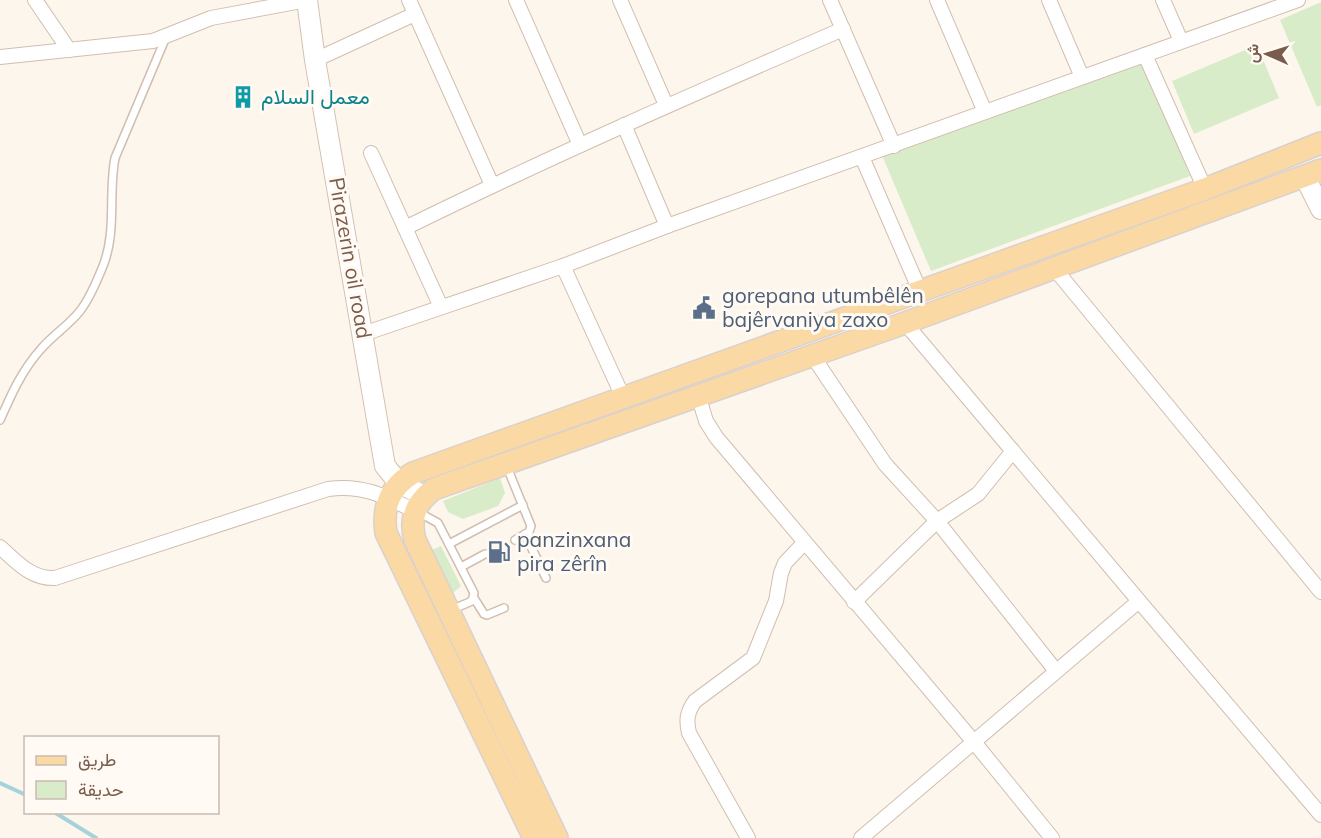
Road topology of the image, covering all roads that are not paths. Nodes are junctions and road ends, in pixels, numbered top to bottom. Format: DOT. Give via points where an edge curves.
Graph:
graph roads {
  1 [pos="35,0"];
  2 [pos="307,0"];
  3 [pos="409,0"];
  4 [pos="516,0"];
  5 [pos="830,0"];
  6 [pos="937,0"];
  7 [pos="1049,0"];
  8 [pos="1163,0"];
  9 [pos="1298,0"];
  10 [pos="624,1"];
  11 [pos="1271,5"];
  12 [pos="415,14"];
  13 [pos="843,29"];
  14 [pos="166,37"];
  15 [pos="1181,41"];
  16 [pos="69,50"];
  17 [pos="1145,56"];
  18 [pos="0,57"];
  19 [pos="315,60"];
  20 [pos="1082,77"];
  21 [pos="666,105"];
  22 [pos="985,112"];
  23 [pos="624,125"];
  24 [pos="1321,143"];
  25 [pos="580,145"];
  26 [pos="894,146"];
  27 [pos="371,153"];
  28 [pos="862,158"];
  29 [pos="1313,174"];
  30 [pos="492,185"];
  31 [pos="1205,189"];
  32 [pos="1321,209"];
  33 [pos="667,226"];
  34 [pos="405,228"];
  35 [pos="563,266"];
  36 [pos="1054,268"];
  37 [pos="920,291"];
  38 [pos="441,307"];
  39 [pos="905,323"];
  40 [pos="363,334"];
  41 [pos="812,355"];
  42 [pos="698,395"];
  43 [pos="623,398"];
  44 [pos="0,420"];
  45 [pos="1013,451"];
  46 [pos="506,463"];
  47 [pos="394,490"];
  48 [pos="419,503"];
  49 [pos="523,505"];
  50 [pos="937,521"];
  51 [pos="525,534"];
  52 [pos="514,540"];
  53 [pos="804,543"];
  54 [pos="449,544"];
  55 [pos="0,547"];
  56 [pos="485,555"];
  57 [pos="461,567"];
  58 [pos="546,578"];
  59 [pos="1321,592"];
  60 [pos="474,598"];
  61 [pos="1138,601"];
  62 [pos="854,602"];
  63 [pos="504,608"];
  64 [pos="449,611"];
  65 [pos="1056,671"];
  66 [pos="974,742"];
  67 [pos="1321,815"];
  68 [pos="534,838"];
  69 [pos="557,838"];
  70 [pos="748,838"];
  71 [pos="861,838"];
  72 [pos="1052,838"];
  1 -- 16 [label="street"];
  2 -- 14 [label="street" via="211,18"];
  2 -- 19 [label="main road, Pirazerin oil road"];
  3 -- 12 [label="street"];
  4 -- 25 [label="street"];
  5 -- 13 [label="street"];
  6 -- 22 [label="street"];
  7 -- 20 [label="street"];
  8 -- 15 [label="street"];
  9 -- 11 [label="street"];
  10 -- 21 [label="street"];
  11 -- 15 [label="street"];
  12 -- 19 [label="street"];
  12 -- 30 [label="street"];
  13 -- 21 [label="street"];
  13 -- 26 [label="street"];
  14 -- 16 [label="street" via="139,44"];
  14 -- 44 [label="lane" via="115,158 111,233 100,273 80,311 28,365"];
  15 -- 17 [label="street"];
  16 -- 18 [label="street"];
  17 -- 20 [label="street"];
  17 -- 31 [label="street"];
  19 -- 40 [label="main road, Pirazerin oil road"];
  20 -- 22 [label="street"];
  21 -- 23 [label="street"];
  22 -- 26 [label="street"];
  23 -- 25 [label="street"];
  23 -- 33 [label="street"];
  24 -- 31 [label="main road"];
  25 -- 30 [label="street"];
  26 -- 28 [label="street"];
  27 -- 34 [label="street"];
  28 -- 33 [label="street"];
  28 -- 37 [label="street"];
  29 -- 32 [label="main road"];
  29 -- 36 [label="main road"];
  30 -- 34 [label="street"];
  31 -- 37 [label="main road"];
  33 -- 35 [label="street"];
  34 -- 38 [label="street"];
  35 -- 38 [label="street"];
  35 -- 43 [label="street"];
  36 -- 39 [label="main road"];
  36 -- 59 [label="street"];
  37 -- 43 [label="main road"];
  38 -- 40 [label="street"];
  39 -- 41 [label="main road"];
  39 -- 45 [label="street"];
  40 -- 47 [label="main road, Pirazerin oil road" via="385,466"];
  41 -- 42 [label="main road"];
  41 -- 50 [label="street" via="885,464"];
  42 -- 46 [label="main road"];
  42 -- 53 [label="street" via="716,437"];
  43 -- 47 [label="main road" via="413,473"];
  45 -- 50 [label="street" via="978,494"];
  45 -- 61 [label="street"];
  46 -- 48 [label="main road" via="434,489"];
  46 -- 49 [label="lane"];
  47 -- 48 [label="main road"];
  47 -- 55 [label="street" via="328,489 55,578 29,573"];
  47 -- 68 [label="main road" via="384,521 391,543"];
  48 -- 54 [label="lane" via="436,520"];
  48 -- 64 [label="main road" via="412,531"];
  49 -- 51 [label="lane" via="532,528"];
  49 -- 54 [label="lane"];
  50 -- 62 [label="street"];
  50 -- 65 [label="street"];
  51 -- 52 [label="lane"];
  51 -- 58 [label="lane"];
  53 -- 62 [label="street"];
  53 -- 70 [label="street" via="785,563 776,601 753,658 695,700 686,721"];
  54 -- 57 [label="lane"];
  56 -- 57 [label="lane"];
  57 -- 60 [label="lane"];
  60 -- 63 [label="lane" via="487,615"];
  60 -- 64 [label="lane"];
  61 -- 65 [label="street"];
  61 -- 67 [label="street"];
  62 -- 66 [label="street"];
  64 -- 69 [label="main road"];
  65 -- 66 [label="street"];
  66 -- 71 [label="street"];
  66 -- 72 [label="street"];
}
